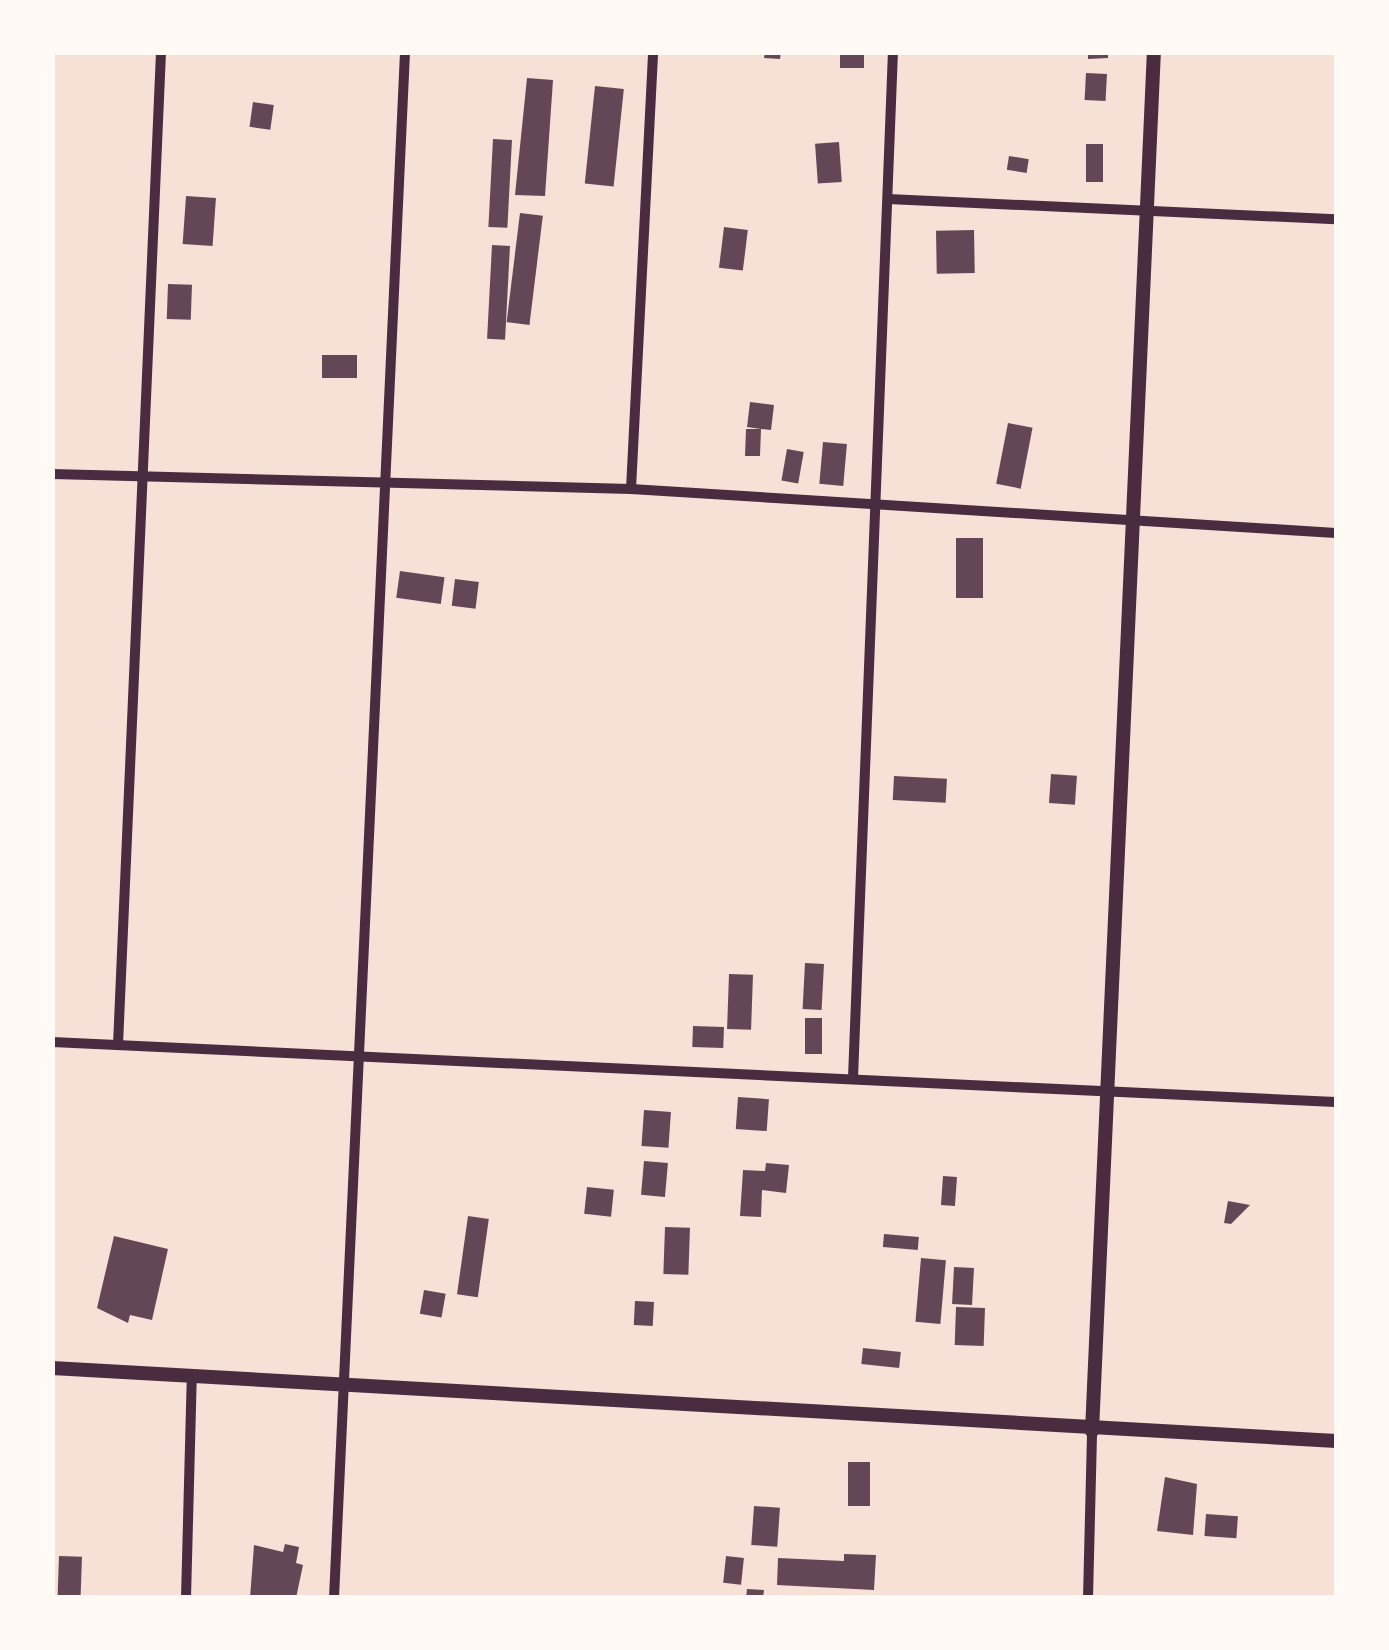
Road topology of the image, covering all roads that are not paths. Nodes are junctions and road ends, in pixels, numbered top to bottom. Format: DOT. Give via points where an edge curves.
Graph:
graph roads {
  1 [pos="161,52"];
  2 [pos="405,52"];
  3 [pos="653,52"];
  4 [pos="893,52"];
  5 [pos="1154,52"];
  6 [pos="888,199"];
  7 [pos="1147,207"];
  8 [pos="1336,219"];
  9 [pos="52,474"];
  10 [pos="142,480"];
  11 [pos="387,481"];
  12 [pos="631,490"];
  13 [pos="878,504"];
  14 [pos="1132,521"];
  15 [pos="1336,533"];
  16 [pos="52,1042"];
  17 [pos="118,1045"];
  18 [pos="363,1056"];
  19 [pos="853,1078"];
  20 [pos="1107,1090"];
  21 [pos="1336,1102"];
  22 [pos="52,1368"];
  23 [pos="192,1376"];
  24 [pos="344,1385"];
  25 [pos="1092,1430"];
  26 [pos="1336,1441"];
  27 [pos="186,1598"];
  28 [pos="334,1598"];
  29 [pos="1088,1598"];
  1 -- 10 [label="street"];
  2 -- 11 [label="street"];
  3 -- 12 [label="street"];
  4 -- 6 [label="street"];
  5 -- 7 [label="street"];
  6 -- 7 [label="street"];
  6 -- 13 [label="street"];
  7 -- 8 [label="street"];
  7 -- 14 [label="street"];
  9 -- 10 [label="street"];
  10 -- 11 [label="street"];
  10 -- 17 [label="street"];
  11 -- 12 [label="street"];
  11 -- 18 [label="street"];
  12 -- 13 [label="street"];
  13 -- 14 [label="street"];
  13 -- 19 [label="street"];
  14 -- 15 [label="street"];
  14 -- 20 [label="street"];
  16 -- 17 [label="street"];
  17 -- 18 [label="street"];
  18 -- 19 [label="street"];
  18 -- 24 [label="street"];
  19 -- 20 [label="street"];
  20 -- 21 [label="street"];
  20 -- 25 [label="street"];
  22 -- 23 [label="street"];
  23 -- 24 [label="street"];
  23 -- 27 [label="street"];
  24 -- 25 [label="street"];
  24 -- 28 [label="street"];
  25 -- 26 [label="street"];
  25 -- 29 [label="street"];
}
